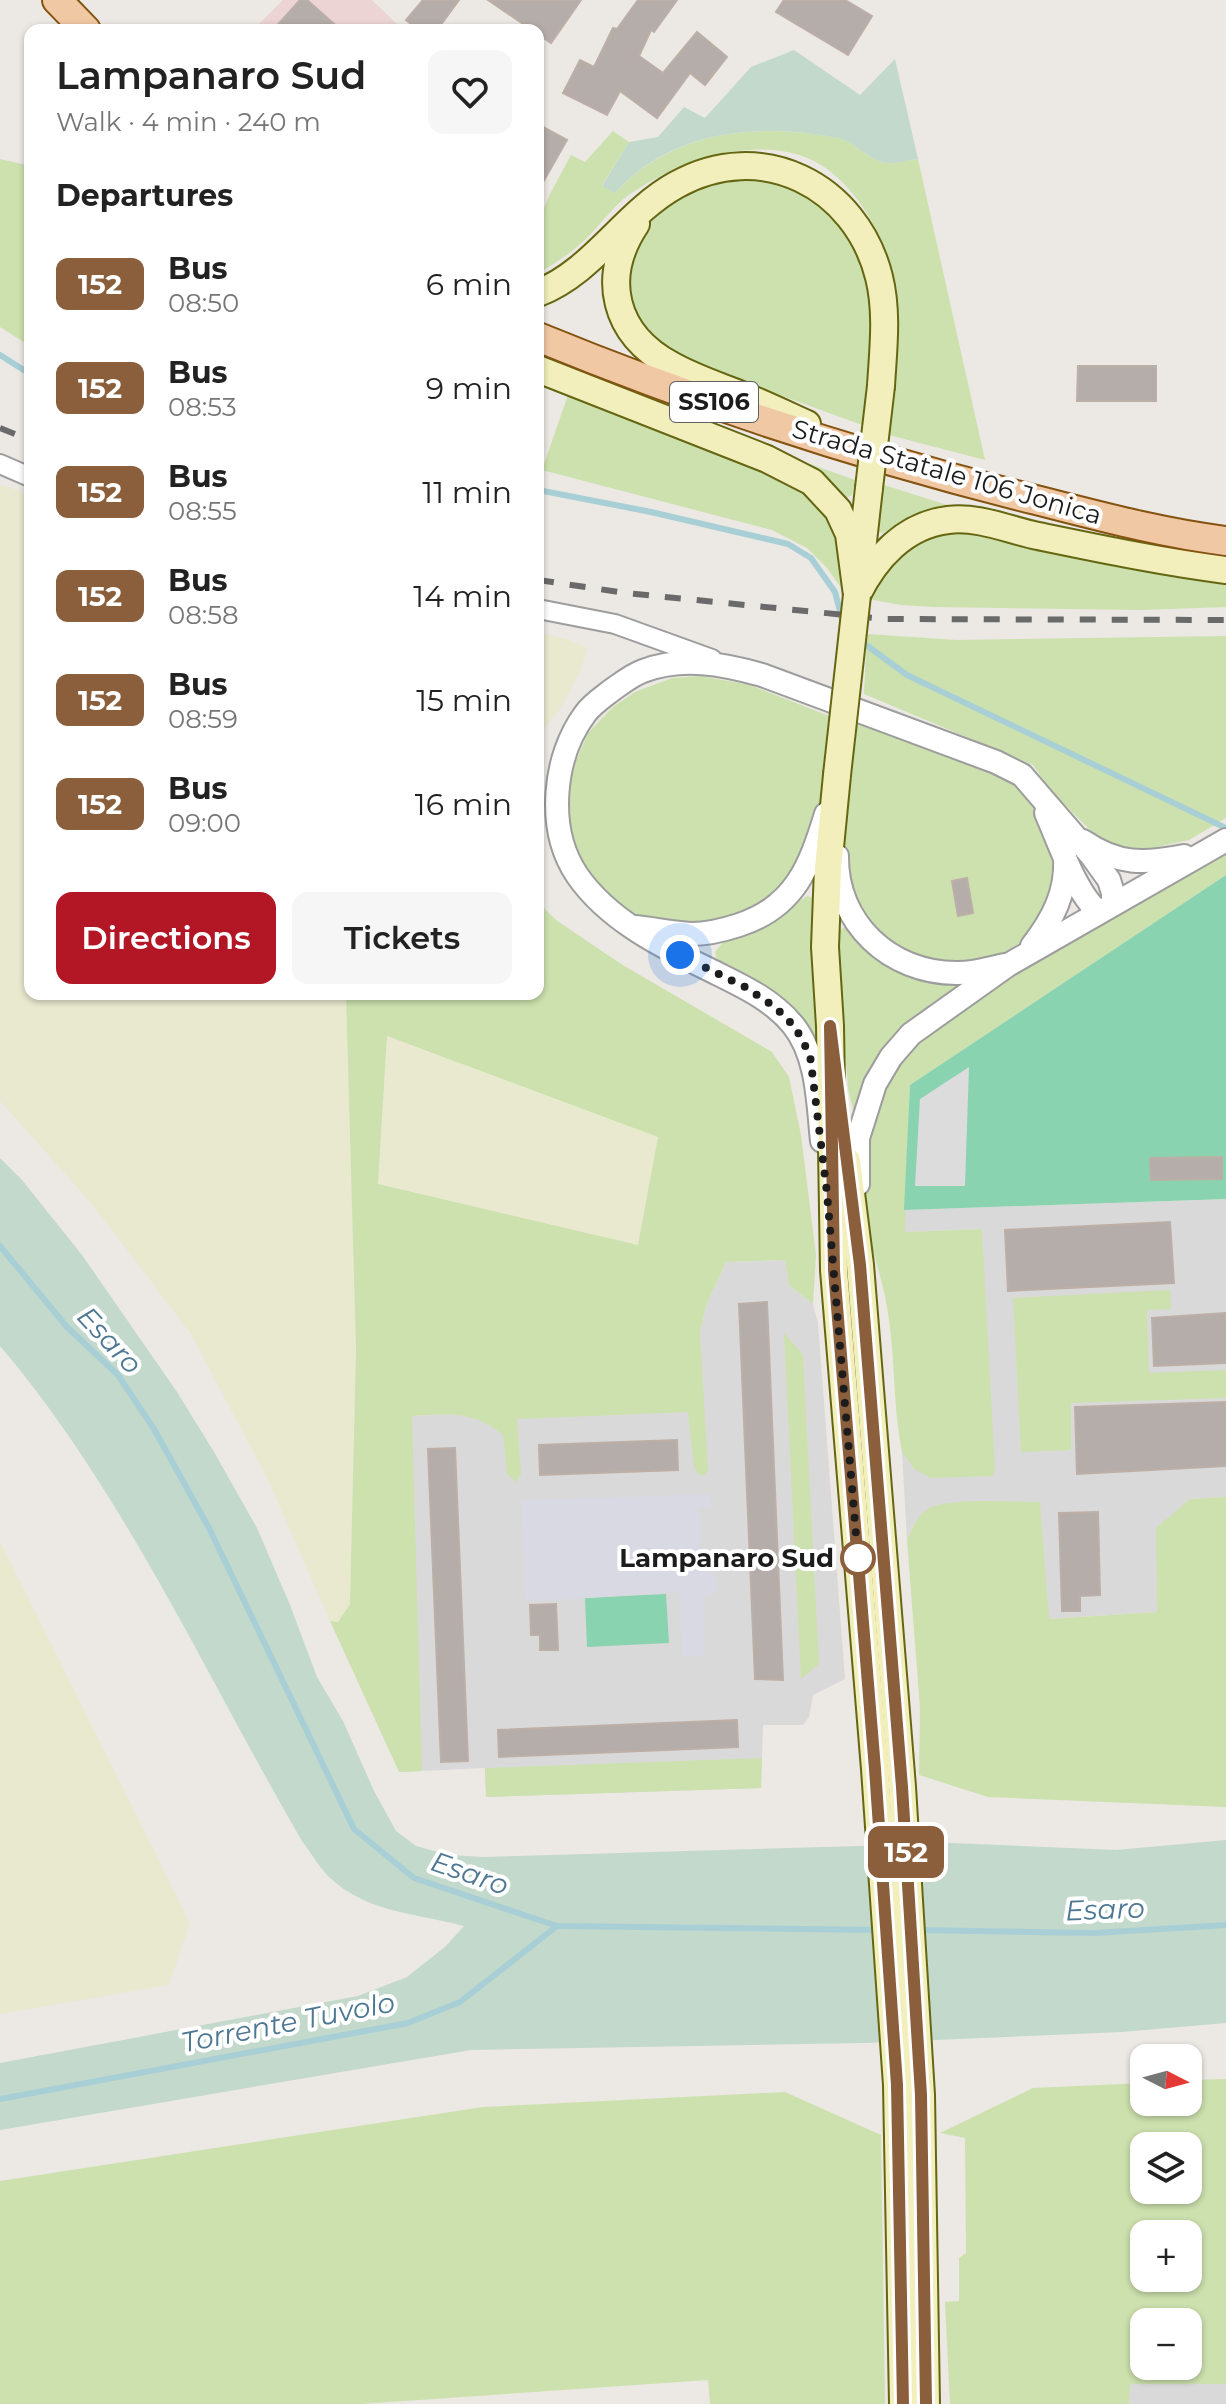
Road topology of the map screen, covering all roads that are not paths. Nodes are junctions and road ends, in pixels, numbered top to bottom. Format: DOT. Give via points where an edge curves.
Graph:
graph roads {
  1 [pos="57,0"];
  2 [pos="80,24"];
  3 [pos="651,201"];
  4 [pos="544,290"];
  5 [pos="544,339"];
  6 [pos="544,371"];
  7 [pos="893,462"];
  8 [pos="0,464"];
  9 [pos="24,474"];
  10 [pos="1226,541"];
  11 [pos="1226,570"];
  12 [pos="857,595"];
  13 [pos="544,610"];
  14 [pos="726,665"];
  15 [pos="837,775"];
  16 [pos="1226,840"];
  17 [pos="1069,843"];
  18 [pos="1204,852"];
  19 [pos="1106,908"];
  20 [pos="635,927"];
  21 [pos="1017,959"];
  22 [pos="847,1267"];
  23 [pos="914,2335"];
  24 [pos="903,2404"];
  25 [pos="926,2404"];
  26 [pos="938,2404"];
  1 -- 2 [label="main road"];
  3 -- 4 [label="main road" via="573,272"];
  3 -- 7 [label="main road" via="622,246 617,271 621,314 636,337 681,370"];
  3 -- 12 [label="main road, bridge" via="694,176 739,166 785,172 830,197 869,248 884,315"];
  5 -- 7 [label="main road, Strada Statale 106 Jonica / SS106"];
  6 -- 12 [label="main road" via="767,459 812,482 838,510 849,534"];
  7 -- 10 [label="main road, Strada Statale 106 Jonica / SS106" via="1152,529"];
  8 -- 9 [label="street"];
  11 -- 12 [label="main road" via="947,520 916,529 890,546"];
  12 -- 15 [label="main road, bridge"];
  13 -- 14 [label="street" via="615,624"];
  14 -- 17 [label="street" via="1022,775"];
  14 -- 20 [label="street" via="686,662 625,680 585,713 559,772 558,823 575,871 605,908"];
  15 -- 20 [label="street" via="816,848 792,892 774,908 720,931 691,934"];
  15 -- 21 [label="street" via="836,869 844,900 866,936 899,961 931,971 960,974"];
  15 -- 22 [label="main road" via="825,947"];
  16 -- 18 [label="street"];
  17 -- 18 [label="street" via="1088,844 1129,862"];
  17 -- 19 [label="street" via="1090,906"];
  17 -- 21 [label="street" via="1060,899 1048,924"];
  18 -- 19 [label="street"];
  19 -- 21 [label="street"];
  20 -- 22 [label="street" via="654,942 745,987 795,1027 810,1055"];
  21 -- 22 [label="street" via="911,1034 875,1084 858,1138"];
  22 -- 23 [label="main road"];
  23 -- 24 [label="main road"];
  23 -- 25 [label="main road"];
  23 -- 26 [label="street"];
}
